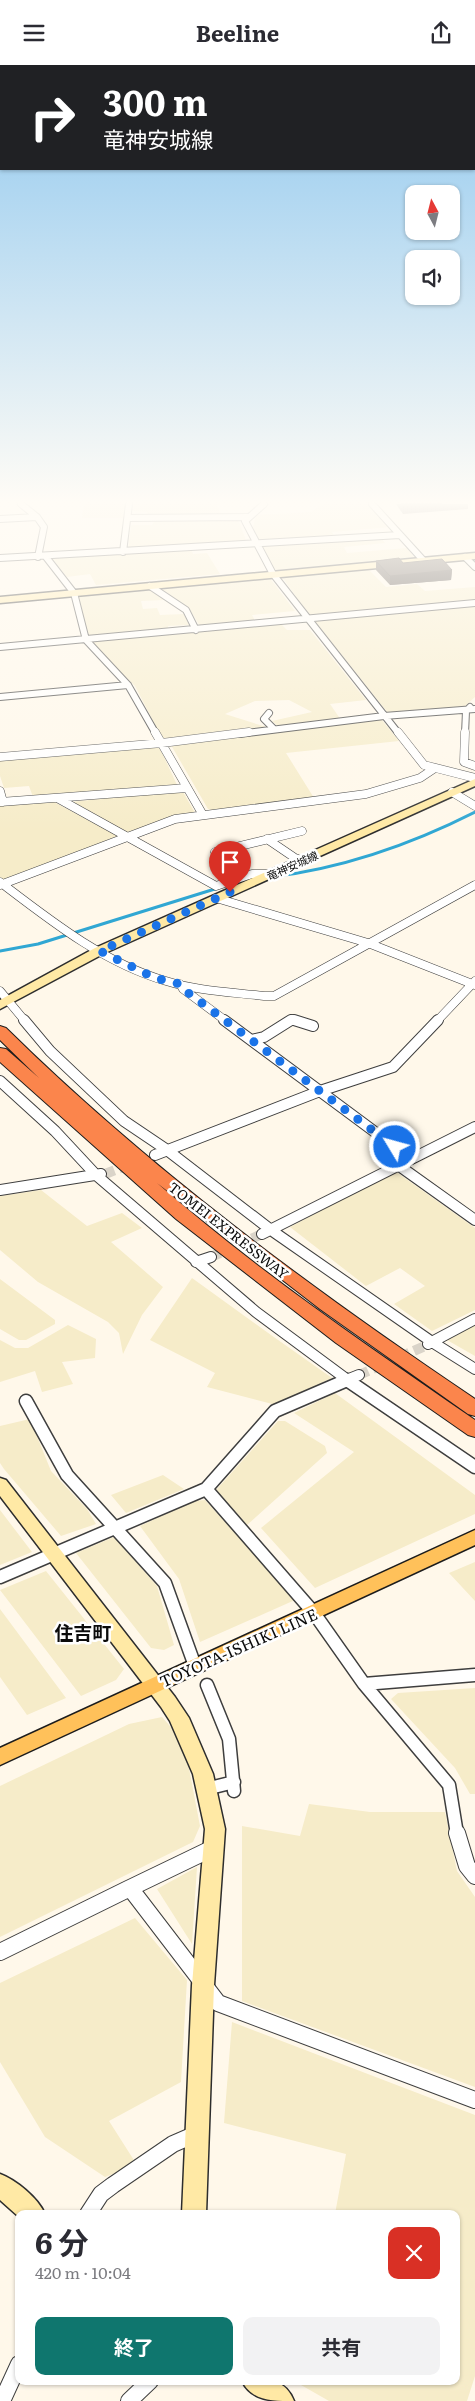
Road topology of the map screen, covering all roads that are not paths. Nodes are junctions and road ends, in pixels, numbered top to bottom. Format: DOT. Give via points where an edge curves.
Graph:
graph roads {
  1 [pos="79,613"];
  2 [pos="188,613"];
  3 [pos="302,613"];
  4 [pos="376,613"];
  5 [pos="307,620"];
  6 [pos="196,630"];
  7 [pos="86,640"];
  8 [pos="0,647"];
  9 [pos="128,685"];
  10 [pos="0,697"];
  11 [pos="475,703"];
  12 [pos="475,709"];
  13 [pos="466,711"];
  14 [pos="269,713"];
  15 [pos="384,716"];
  16 [pos="274,729"];
  17 [pos="162,743"];
  18 [pos="0,757"];
  19 [pos="475,766"];
  20 [pos="435,768"];
  21 [pos="475,778"];
  22 [pos="475,782"];
  23 [pos="187,788"];
  24 [pos="0,791"];
  25 [pos="452,792"];
  26 [pos="59,799"];
  27 [pos="2,802"];
  28 [pos="475,806"];
  29 [pos="203,815"];
  30 [pos="302,831"];
  31 [pos="124,837"];
  32 [pos="267,839"];
  33 [pos="215,851"];
  34 [pos="302,860"];
  35 [pos="271,874"];
  36 [pos="1,883"];
  37 [pos="475,885"];
  38 [pos="216,898"];
  39 [pos="368,943"];
  40 [pos="100,951"];
  41 [pos="474,983"];
  42 [pos="180,984"];
  43 [pos="3,999"];
  44 [pos="313,1026"];
  45 [pos="0,1031"];
  46 [pos="251,1040"];
  47 [pos="0,1053"];
  48 [pos="0,1081"];
  49 [pos="320,1091"];
  50 [pos="475,1127"];
  51 [pos="166,1150"];
  52 [pos="155,1155"];
  53 [pos="410,1158"];
  54 [pos="398,1165"];
  55 [pos="100,1174"];
  56 [pos="0,1190"];
  57 [pos="475,1220"];
  58 [pos="267,1232"];
  59 [pos="211,1257"];
  60 [pos="196,1262"];
  61 [pos="475,1319"];
  62 [pos="428,1344"];
  63 [pos="475,1369"];
  64 [pos="359,1375"];
  65 [pos="347,1379"];
  66 [pos="26,1401"];
  67 [pos="475,1409"];
  68 [pos="475,1430"];
  69 [pos="475,1467"];
  70 [pos="0,1483"];
  71 [pos="206,1489"];
  72 [pos="114,1527"];
  73 [pos="475,1537"];
  74 [pos="55,1553"];
  75 [pos="0,1577"];
  76 [pos="314,1613"];
  77 [pos="196,1666"];
  78 [pos="475,1675"];
  79 [pos="155,1684"];
  80 [pos="364,1684"];
  81 [pos="207,1685"];
  82 [pos="0,1757"];
  83 [pos="206,1789"];
  84 [pos="213,1848"];
  85 [pos="475,1877"];
  86 [pos="130,1888"];
  87 [pos="0,1952"];
  88 [pos="203,1985"];
  89 [pos="475,2100"];
  90 [pos="197,2133"];
  91 [pos="0,2185"];
  92 [pos="28,2210"];
  93 [pos="91,2210"];
  94 [pos="194,2210"];
  95 [pos="15,2373"];
  96 [pos="146,2385"];
  97 [pos="259,2385"];
  98 [pos="2,2401"];
  99 [pos="129,2401"];
  100 [pos="281,2401"];
  1 -- 7 [label="street"];
  2 -- 6 [label="street"];
  3 -- 5 [label="street"];
  4 -- 5 [label="street"];
  5 -- 6 [label="street"];
  5 -- 15 [label="street"];
  6 -- 7 [label="street"];
  7 -- 8 [label="street"];
  7 -- 9 [label="street"];
  9 -- 10 [label="street"];
  9 -- 17 [label="street"];
  11 -- 13 [label="street"];
  12 -- 13 [label="street"];
  13 -- 15 [label="street"];
  13 -- 19 [label="street" via="464,762"];
  14 -- 16 [label="street" via="264,719"];
  15 -- 16 [label="street"];
  15 -- 20 [label="street" via="424,765"];
  16 -- 17 [label="street"];
  17 -- 18 [label="street"];
  17 -- 23 [label="street"];
  20 -- 21 [label="street"];
  20 -- 29 [label="street" via="420,778 366,794"];
  22 -- 25 [label="street, 竜神安城線"];
  23 -- 26 [label="street"];
  23 -- 29 [label="street"];
  24 -- 27 [label="street"];
  25 -- 28 [label="street"];
  25 -- 34 [label="street, 竜神安城線"];
  26 -- 27 [label="street"];
  26 -- 31 [label="street"];
  29 -- 31 [label="street" via="175,819"];
  30 -- 32 [label="street"];
  31 -- 35 [label="street" via="216,886 252,874"];
  31 -- 36 [label="street"];
  32 -- 33 [label="street"];
  32 -- 34 [label="street"];
  34 -- 35 [label="street, 竜神安城線"];
  35 -- 38 [label="street, 竜神安城線"];
  36 -- 40 [label="street" via="88,947"];
  37 -- 39 [label="street"];
  38 -- 39 [label="street"];
  38 -- 40 [label="street, 竜神安城線"];
  39 -- 41 [label="street"];
  39 -- 42 [label="street" via="274,995"];
  40 -- 42 [label="street" via="155,978"];
  40 -- 43 [label="street, 竜神安城線"];
  41 -- 49 [label="street" via="394,1067"];
  42 -- 46 [label="street"];
  43 -- 51 [label="street" via="50,1051 124,1121"];
  44 -- 46 [label="street" via="292,1019 264,1037"];
  45 -- 67 [label="highway, TOMEI EXPRESSWAY" via="127,1148 200,1209 362,1331"];
  46 -- 49 [label="street"];
  47 -- 68 [label="highway, TOMEI EXPRESSWAY" via="182,1215 344,1339"];
  48 -- 55 [label="street"];
  49 -- 51 [label="street"];
  49 -- 53 [label="street"];
  50 -- 53 [label="street"];
  51 -- 52 [label="street"];
  51 -- 58 [label="street"];
  53 -- 54 [label="street"];
  54 -- 57 [label="street"];
  54 -- 58 [label="street"];
  55 -- 56 [label="street"];
  55 -- 60 [label="street"];
  58 -- 62 [label="street"];
  59 -- 60 [label="street"];
  60 -- 65 [label="street" via="256,1312"];
  61 -- 62 [label="street"];
  62 -- 63 [label="street"];
  64 -- 65 [label="street"];
  65 -- 69 [label="street"];
  65 -- 71 [label="street" via="275,1411"];
  66 -- 72 [label="street" via="67,1475"];
  70 -- 74 [label="street"];
  71 -- 72 [label="street"];
  71 -- 76 [label="street"];
  72 -- 74 [label="street"];
  72 -- 77 [label="street" via="165,1583"];
  73 -- 76 [label="main road, TOYOTA-ISHIKI LINE"];
  74 -- 75 [label="street"];
  74 -- 79 [label="street"];
  76 -- 77 [label="main road, TOYOTA-ISHIKI LINE"];
  76 -- 80 [label="street"];
  77 -- 79 [label="main road, TOYOTA-ISHIKI LINE"];
  78 -- 80 [label="street"];
  79 -- 82 [label="main road, TOYOTA-ISHIKI LINE"];
  79 -- 83 [label="street" via="179,1717 192,1743"];
  80 -- 85 [label="street" via="449,1785 457,1834 467,1866"];
  81 -- 83 [label="street" via="229,1739 234,1786"];
  83 -- 84 [label="street" via="214,1829"];
  84 -- 86 [label="street"];
  84 -- 88 [label="street"];
  86 -- 87 [label="street"];
  86 -- 88 [label="street"];
  88 -- 89 [label="street" via="218,2003"];
  88 -- 90 [label="street"];
  90 -- 93 [label="street" via="173,2144 113,2185 101,2194"];
  90 -- 94 [label="street"];
  91 -- 92 [label="street"];
  95 -- 98 [label="street"];
  96 -- 99 [label="street"];
  97 -- 100 [label="street"];
}
